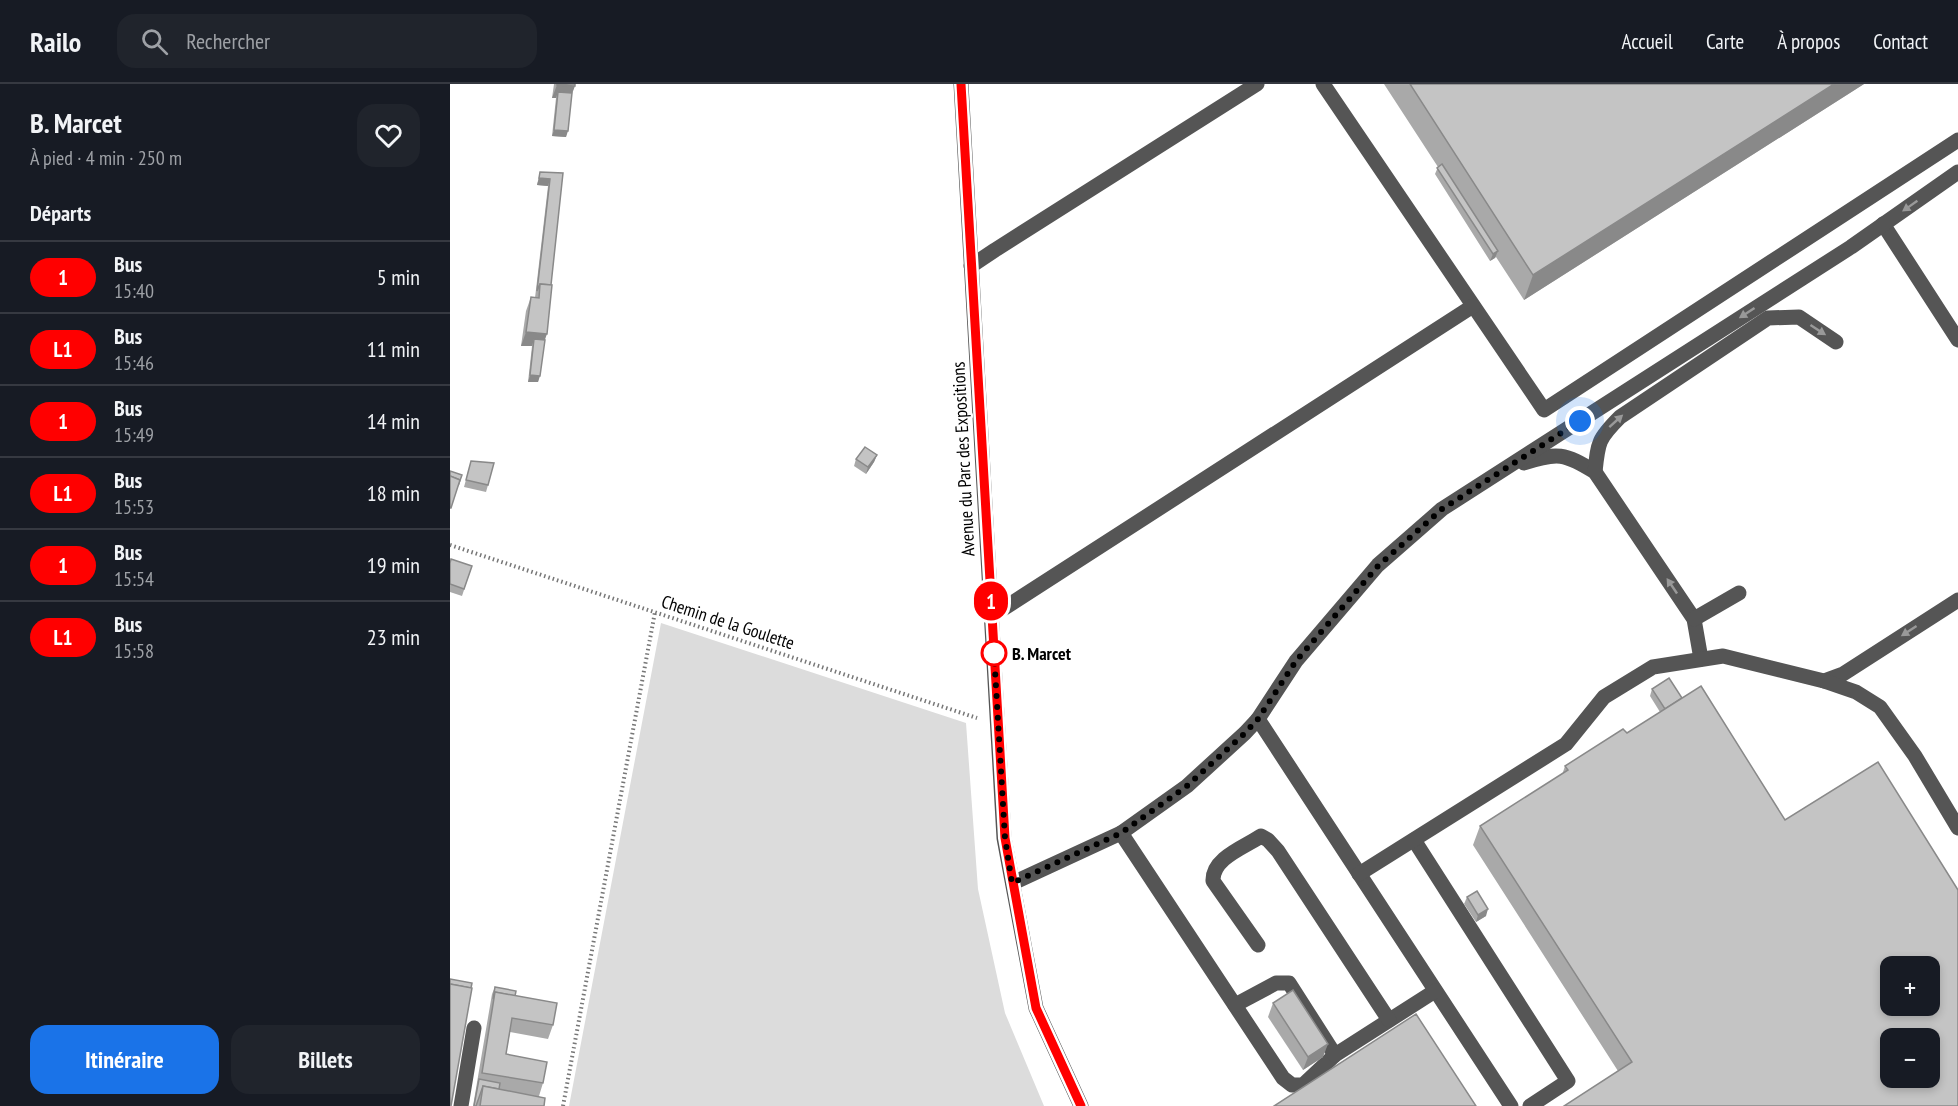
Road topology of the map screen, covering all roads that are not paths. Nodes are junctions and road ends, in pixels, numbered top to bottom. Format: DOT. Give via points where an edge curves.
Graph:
graph roads {
  1 [pos="961,84"];
  2 [pos="1257,84"];
  3 [pos="1323,84"];
  4 [pos="1958,140"];
  5 [pos="1958,172"];
  6 [pos="1883,224"];
  7 [pos="971,266"];
  8 [pos="1473,306"];
  9 [pos="1958,340"];
  10 [pos="1836,342"];
  11 [pos="1502,470"];
  12 [pos="1595,472"];
  13 [pos="1739,593"];
  14 [pos="1958,600"];
  15 [pos="992,616"];
  16 [pos="1694,619"];
  17 [pos="1701,659"];
  18 [pos="1824,681"];
  19 [pos="1258,719"];
  20 [pos="1958,828"];
  21 [pos="1121,833"];
  22 [pos="1414,840"];
  23 [pos="1359,874"];
  24 [pos="1012,883"];
  25 [pos="1258,945"];
  26 [pos="1435,991"];
  27 [pos="1234,1005"];
  28 [pos="1389,1020"];
  29 [pos="474,1028"];
  30 [pos="1335,1055"];
  31 [pos="461,1106"];
  32 [pos="1081,1106"];
  33 [pos="1511,1106"];
  34 [pos="1530,1106"];
  1 -- 7 [label="street, Avenue du Parc des Expositions"];
  2 -- 7 [label="street"];
  3 -- 8 [label="street"];
  4 -- 8 [label="street" via="1544,410"];
  5 -- 6 [label="street, one-way"];
  6 -- 9 [label="street"];
  6 -- 11 [label="street, one-way"];
  7 -- 15 [label="street, Avenue du Parc des Expositions"];
  8 -- 15 [label="street"];
  12 -- 10 [label="street, one-way" via="1603,434 1620,417 1767,318 1799,317"];
  11 -- 12 [label="street" via="1550,455 1576,460"];
  11 -- 19 [label="street" via="1442,509 1378,566 1296,661"];
  16 -- 12 [label="street, one-way"];
  13 -- 16 [label="street"];
  14 -- 18 [label="street, one-way" via="1842,674"];
  15 -- 24 [label="street, Avenue du Parc des Expositions" via="1005,838"];
  16 -- 17 [label="street"];
  17 -- 18 [label="street" via="1723,656"];
  17 -- 22 [label="street" via="1653,667 1604,697 1566,744"];
  18 -- 20 [label="street" via="1856,692 1880,707"];
  19 -- 21 [label="street" via="1187,786"];
  19 -- 23 [label="street"];
  21 -- 24 [label="street"];
  21 -- 27 [label="street"];
  22 -- 23 [label="street"];
  22 -- 34 [label="street" via="1568,1081"];
  23 -- 26 [label="street"];
  24 -- 32 [label="street, Avenue du Parc des Expositions" via="1036,1008"];
  25 -- 28 [label="street" via="1213,880 1213,872 1217,864 1261,836 1278,851"];
  26 -- 28 [label="street"];
  26 -- 33 [label="street"];
  27 -- 30 [label="street" via="1276,983 1289,983"];
  27 -- 30 [label="street" via="1283,1078 1292,1085 1303,1085"];
  28 -- 30 [label="street"];
  29 -- 31 [label="street"];
}
